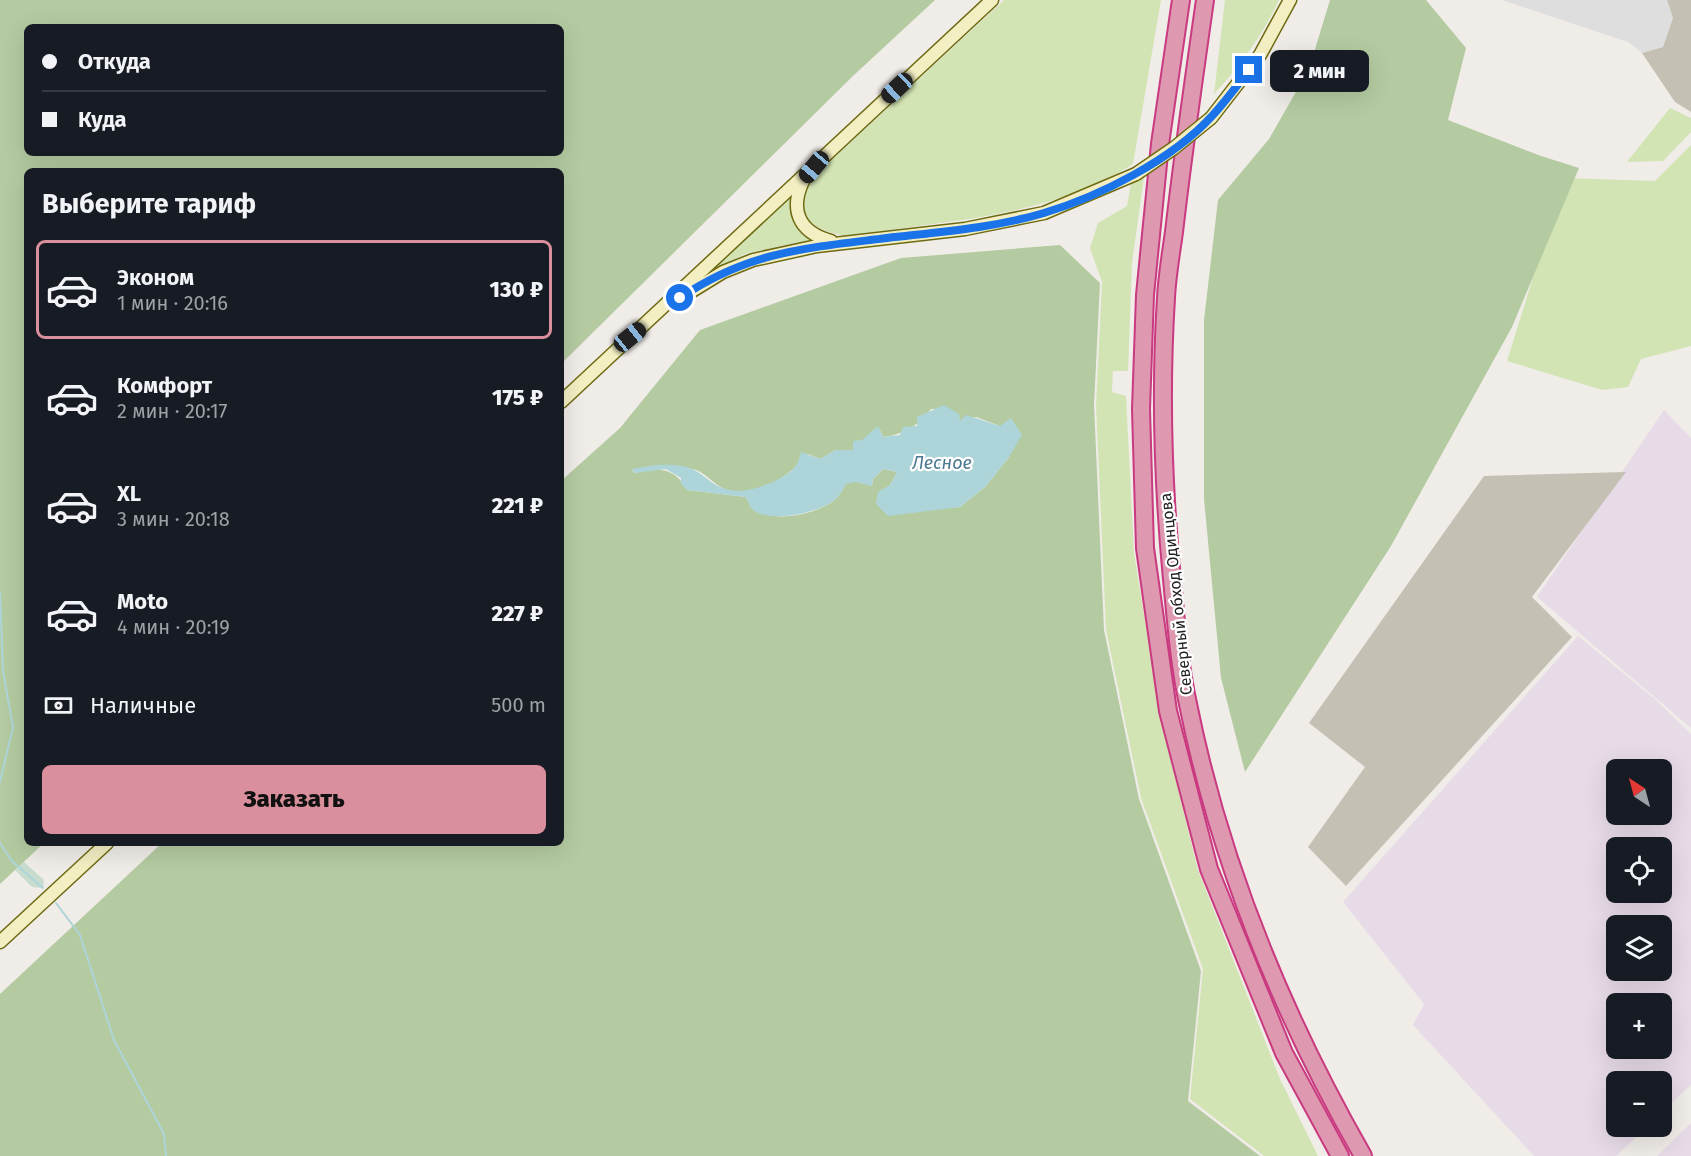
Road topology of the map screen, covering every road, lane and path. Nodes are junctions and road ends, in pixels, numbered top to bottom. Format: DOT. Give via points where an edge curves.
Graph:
graph roads {
  1 [pos="992,0"];
  2 [pos="1181,0"];
  3 [pos="1205,0"];
  4 [pos="1290,0"];
  5 [pos="814,167"];
  6 [pos="845,243"];
  7 [pos="612,352"];
  8 [pos="564,399"];
  9 [pos="104,846"];
  10 [pos="0,942"];
  11 [pos="1340,1156"];
  12 [pos="1363,1156"];
  1 -- 5 [label="main road"];
  2 -- 11 [label="highway, Северный обход Одинцова" via="1160,144 1145,295 1141,409 1145,548 1168,711 1209,869 1280,1044"];
  3 -- 12 [label="highway, Северный обход Одинцова" via="1166,294 1161,417 1179,650 1212,805 1232,866 1302,1042"];
  4 -- 6 [label="main road, bridge" via="1260,55 1211,118 1136,174 1044,213 965,228"];
  5 -- 6 [label="main road" via="798,190 799,217 817,237"];
  5 -- 7 [label="main road"];
  6 -- 7 [label="main road" via="784,251 723,272 667,308"];
  7 -- 8 [label="main road"];
  9 -- 10 [label="main road"];
}
